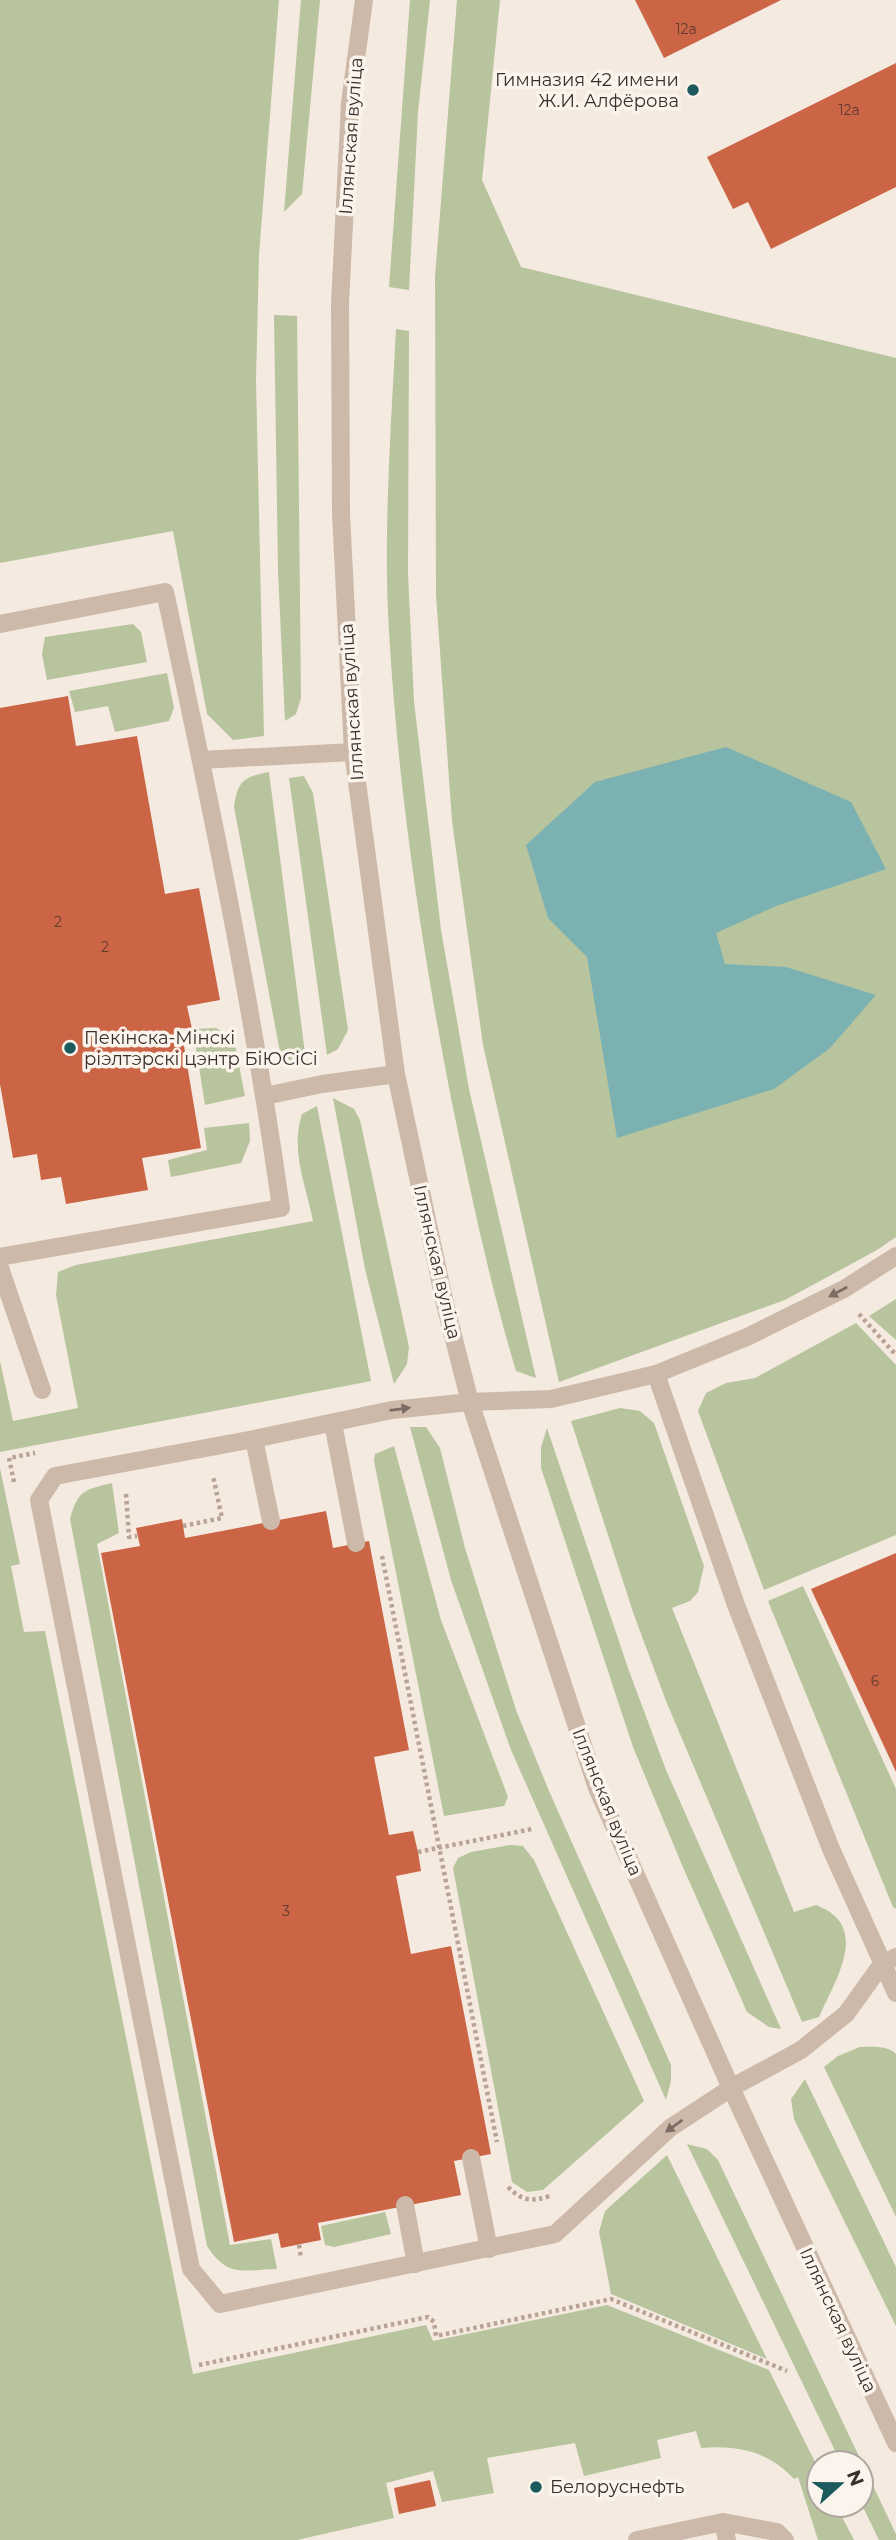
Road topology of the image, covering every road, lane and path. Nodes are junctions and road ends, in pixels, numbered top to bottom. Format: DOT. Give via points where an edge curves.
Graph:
graph roads {
  1 [pos="364,0"];
  2 [pos="0,624"];
  3 [pos="353,752"];
  4 [pos="201,760"];
  5 [pos="396,1074"];
  6 [pos="265,1096"];
  7 [pos="896,1256"];
  8 [pos="0,1257"];
  9 [pos="0,1268"];
  10 [pos="858,1313"];
  11 [pos="896,1354"];
  12 [pos="656,1374"];
  13 [pos="42,1390"];
  14 [pos="470,1402"];
  15 [pos="333,1423"];
  16 [pos="254,1439"];
  17 [pos="208,1448"];
  18 [pos="271,1521"];
  19 [pos="183,1526"];
  20 [pos="356,1543"];
  21 [pos="381,1550"];
  22 [pos="532,1829"];
  23 [pos="440,1847"];
  24 [pos="418,1852"];
  25 [pos="889,1960"];
  26 [pos="896,1993"];
  27 [pos="731,2088"];
  28 [pos="498,2147"];
  29 [pos="471,2158"];
  30 [pos="505,2185"];
  31 [pos="551,2196"];
  32 [pos="405,2205"];
  33 [pos="489,2249"];
  34 [pos="416,2264"];
  35 [pos="199,2365"];
  36 [pos="787,2371"];
  37 [pos="896,2443"];
  38 [pos="723,2522"];
  39 [pos="637,2540"];
  40 [pos="727,2540"];
  41 [pos="785,2540"];
  1 -- 3 [label="street, Іллянская вуліца" via="350,103 340,304 341,514"];
  2 -- 4 [label="street" via="165,592"];
  3 -- 4 [label="street"];
  3 -- 5 [label="street, Іллянская вуліца"];
  4 -- 6 [label="street"];
  5 -- 6 [label="street"];
  5 -- 14 [label="street, Іллянская вуліца"];
  6 -- 8 [label="street" via="281,1208"];
  7 -- 12 [label="street, one-way" via="844,1289 747,1337"];
  9 -- 13 [label="street"];
  10 -- 11 [label="path"];
  12 -- 14 [label="street" via="551,1399"];
  12 -- 25 [label="street" via="736,1605 831,1849"];
  15 -- 14 [label="street, one-way" via="392,1410"];
  14 -- 27 [label="street, Іллянская вуліца" via="597,1788"];
  15 -- 16 [label="street"];
  15 -- 20 [label="street"];
  16 -- 17 [label="street"];
  16 -- 18 [label="street"];
  17 -- 19 [label="path" via="222,1518"];
  17 -- 34 [label="street" via="55,1476 39,1500 191,2270 220,2304"];
  21 -- 23 [label="path"];
  22 -- 23 [label="path"];
  23 -- 24 [label="path"];
  23 -- 28 [label="path"];
  25 -- 26 [label="street"];
  25 -- 27 [label="street" via="846,2014 801,2050"];
  27 -- 33 [label="street, one-way" via="670,2128 555,2234"];
  27 -- 37 [label="street, Іллянская вуліца"];
  29 -- 33 [label="street"];
  30 -- 31 [label="path" via="518,2197 534,2201"];
  32 -- 34 [label="street"];
  33 -- 34 [label="street"];
  35 -- 36 [label="path" via="428,2317 434,2322 436,2336 611,2299"];
  38 -- 39 [label="street"];
  38 -- 40 [label="street"];
  38 -- 41 [label="street" via="777,2532"];
}
